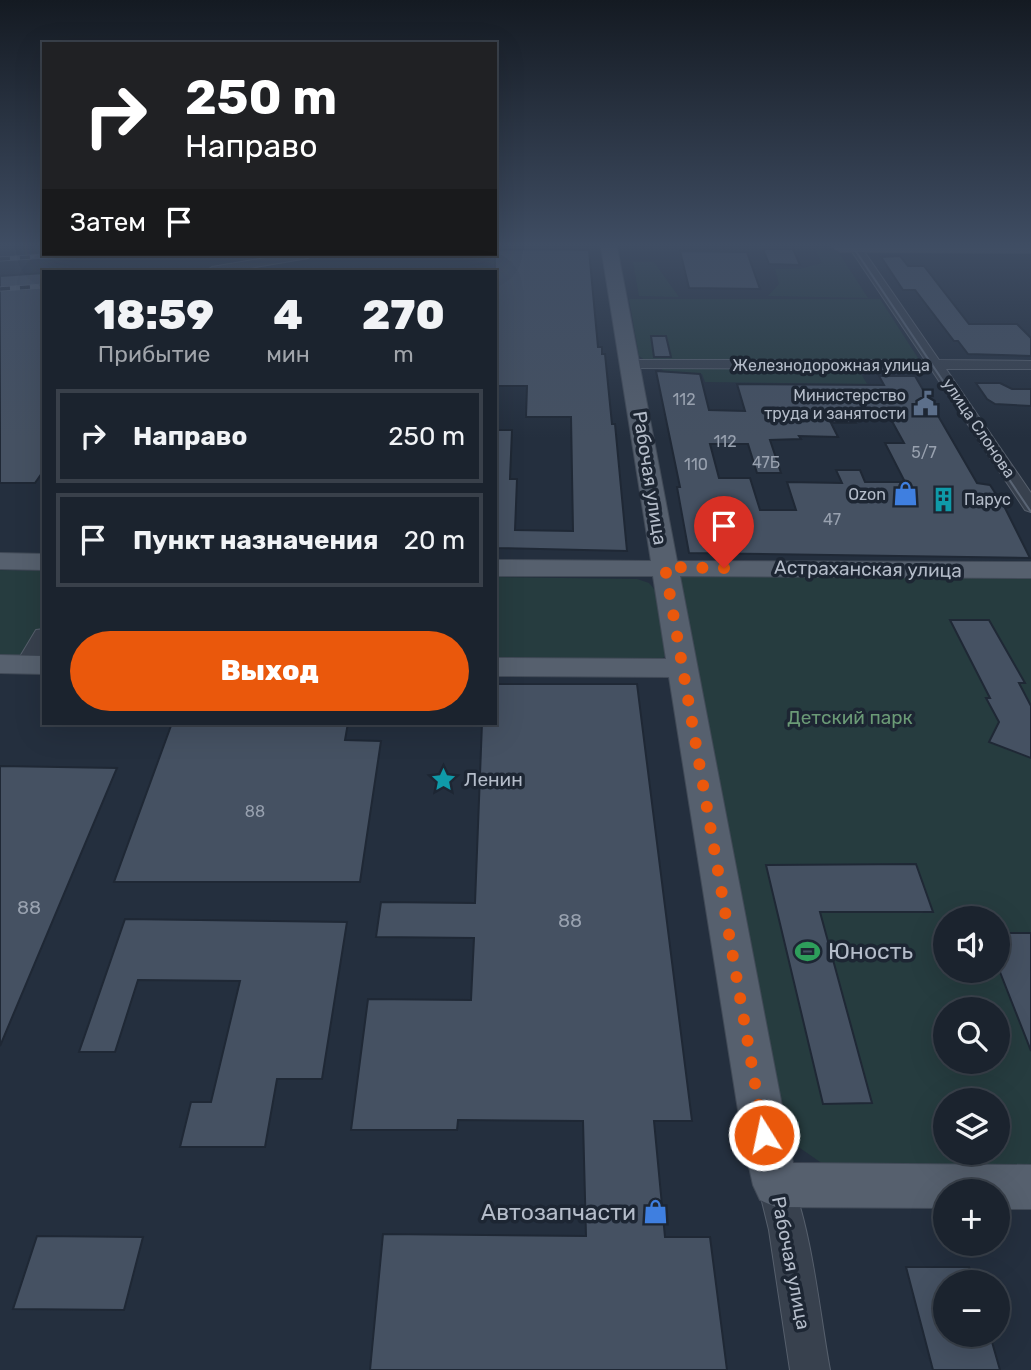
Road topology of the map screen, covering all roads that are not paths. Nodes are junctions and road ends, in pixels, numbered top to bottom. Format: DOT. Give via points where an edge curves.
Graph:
graph roads {
  1 [pos="622,311"];
  2 [pos="899,311"];
  3 [pos="632,364"];
  4 [pos="937,365"];
  5 [pos="1031,365"];
  6 [pos="1031,506"];
  7 [pos="0,561"];
  8 [pos="42,562"];
  9 [pos="665,567"];
  10 [pos="497,568"];
  11 [pos="1031,570"];
  12 [pos="42,638"];
  13 [pos="23,665"];
  14 [pos="497,667"];
  15 [pos="683,668"];
  16 [pos="776,1185"];
  17 [pos="1031,1187"];
  18 [pos="810,1370"];
  1 -- 3 [label="main road, Рабочая улица"];
  2 -- 4 [label="street, улица Слонова"];
  3 -- 4 [label="street, Железнодорожная улица"];
  3 -- 9 [label="main road, Рабочая улица"];
  4 -- 5 [label="street, Железнодорожная улица"];
  4 -- 6 [label="street, улица Слонова"];
  7 -- 8 [label="main road"];
  9 -- 10 [label="main road, Астраханская улица"];
  9 -- 11 [label="main road, Астраханская улица"];
  9 -- 15 [label="main road, Рабочая улица"];
  12 -- 13 [label="street"];
  14 -- 15 [label="main road"];
  15 -- 16 [label="main road, Рабочая улица"];
  16 -- 17 [label="main road"];
  16 -- 18 [label="street, Рабочая улица"];
}
